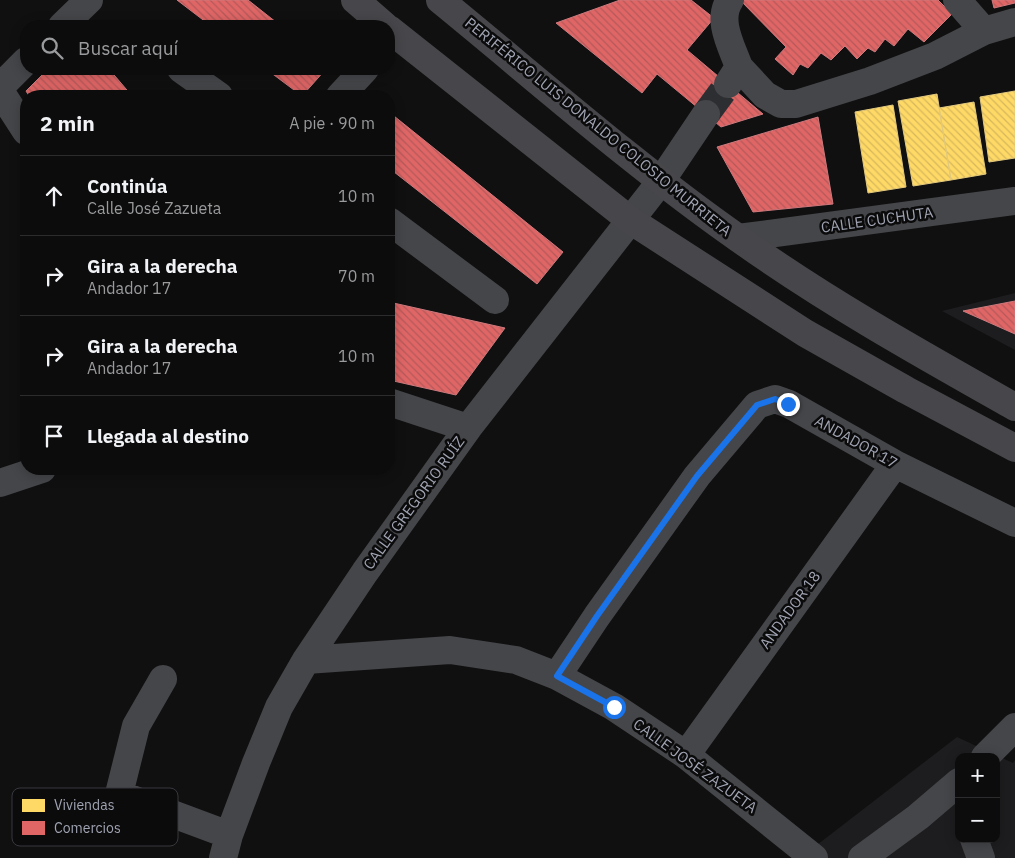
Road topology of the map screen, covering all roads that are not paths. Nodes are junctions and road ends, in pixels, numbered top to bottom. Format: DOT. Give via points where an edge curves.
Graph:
graph roads {
  1 [pos="89,0"];
  2 [pos="355,0"];
  3 [pos="440,0"];
  4 [pos="730,0"];
  5 [pos="957,0"];
  6 [pos="68,20"];
  7 [pos="376,20"];
  8 [pos="1015,22"];
  9 [pos="984,31"];
  10 [pos="395,37"];
  11 [pos="20,68"];
  12 [pos="189,75"];
  13 [pos="359,75"];
  14 [pos="0,89"];
  15 [pos="211,90"];
  16 [pos="346,90"];
  17 [pos="706,114"];
  18 [pos="20,121"];
  19 [pos="660,181"];
  20 [pos="1015,201"];
  21 [pos="630,220"];
  22 [pos="395,225"];
  23 [pos="738,238"];
  24 [pos="495,300"];
  25 [pos="395,404"];
  26 [pos="1015,407"];
  27 [pos="468,428"];
  28 [pos="1015,448"];
  29 [pos="895,464"];
  30 [pos="24,475"];
  31 [pos="0,483"];
  32 [pos="1015,523"];
  33 [pos="306,660"];
  34 [pos="557,676"];
  35 [pos="163,679"];
  36 [pos="1015,727"];
  37 [pos="989,753"];
  38 [pos="686,755"];
  39 [pos="120,788"];
  40 [pos="955,790"];
  41 [pos="178,823"];
  42 [pos="975,843"];
  43 [pos="226,847"];
  44 [pos="814,858"];
  45 [pos="862,858"];
  46 [pos="980,858"];
  1 -- 6 [label="street"];
  2 -- 7 [label="main road"];
  3 -- 19 [label="main road, PERIFÉRICO LUIS DONALDO COLOSIO MURRIETA"];
  4 -- 9 [label="street" via="724,26 733,76 781,104 796,104 878,78 935,56"];
  5 -- 9 [label="street"];
  8 -- 9 [label="street"];
  10 -- 21 [label="main road"];
  11 -- 14 [label="street"];
  12 -- 15 [label="street"];
  13 -- 16 [label="street"];
  14 -- 18 [label="street"];
  17 -- 19 [label="street, CALLE GREGORIO RUÍZ"];
  19 -- 21 [label="street, CALLE GREGORIO RUÍZ"];
  19 -- 23 [label="main road, PERIFÉRICO LUIS DONALDO COLOSIO MURRIETA"];
  20 -- 23 [label="street, CALLE CUCHUTA"];
  21 -- 27 [label="street, CALLE GREGORIO RUÍZ"];
  21 -- 28 [label="main road" via="805,333"];
  22 -- 24 [label="street"];
  23 -- 26 [label="main road, PERIFÉRICO LUIS DONALDO COLOSIO MURRIETA" via="830,299"];
  25 -- 27 [label="street"];
  27 -- 33 [label="street, CALLE GREGORIO RUÍZ"];
  29 -- 32 [label="street, ANDADOR 17"];
  29 -- 34 [label="street, ANDADOR 17" via="788,404 775,399 757,405 697,476"];
  29 -- 38 [label="street, ANDADOR 18"];
  30 -- 31 [label="street"];
  33 -- 34 [label="street, CALLE JOSÉ ZAZUETA" via="450,650 516,660"];
  33 -- 43 [label="street, CALLE GREGORIO RUÍZ" via="279,708"];
  34 -- 38 [label="street, CALLE JOSÉ ZAZUETA" via="614,707"];
  35 -- 39 [label="street" via="136,726"];
  36 -- 37 [label="street"];
  38 -- 44 [label="street, CALLE JOSÉ ZAZUETA"];
  40 -- 45 [label="street"];
  41 -- 43 [label="street"];
  42 -- 46 [label="street"];
}
